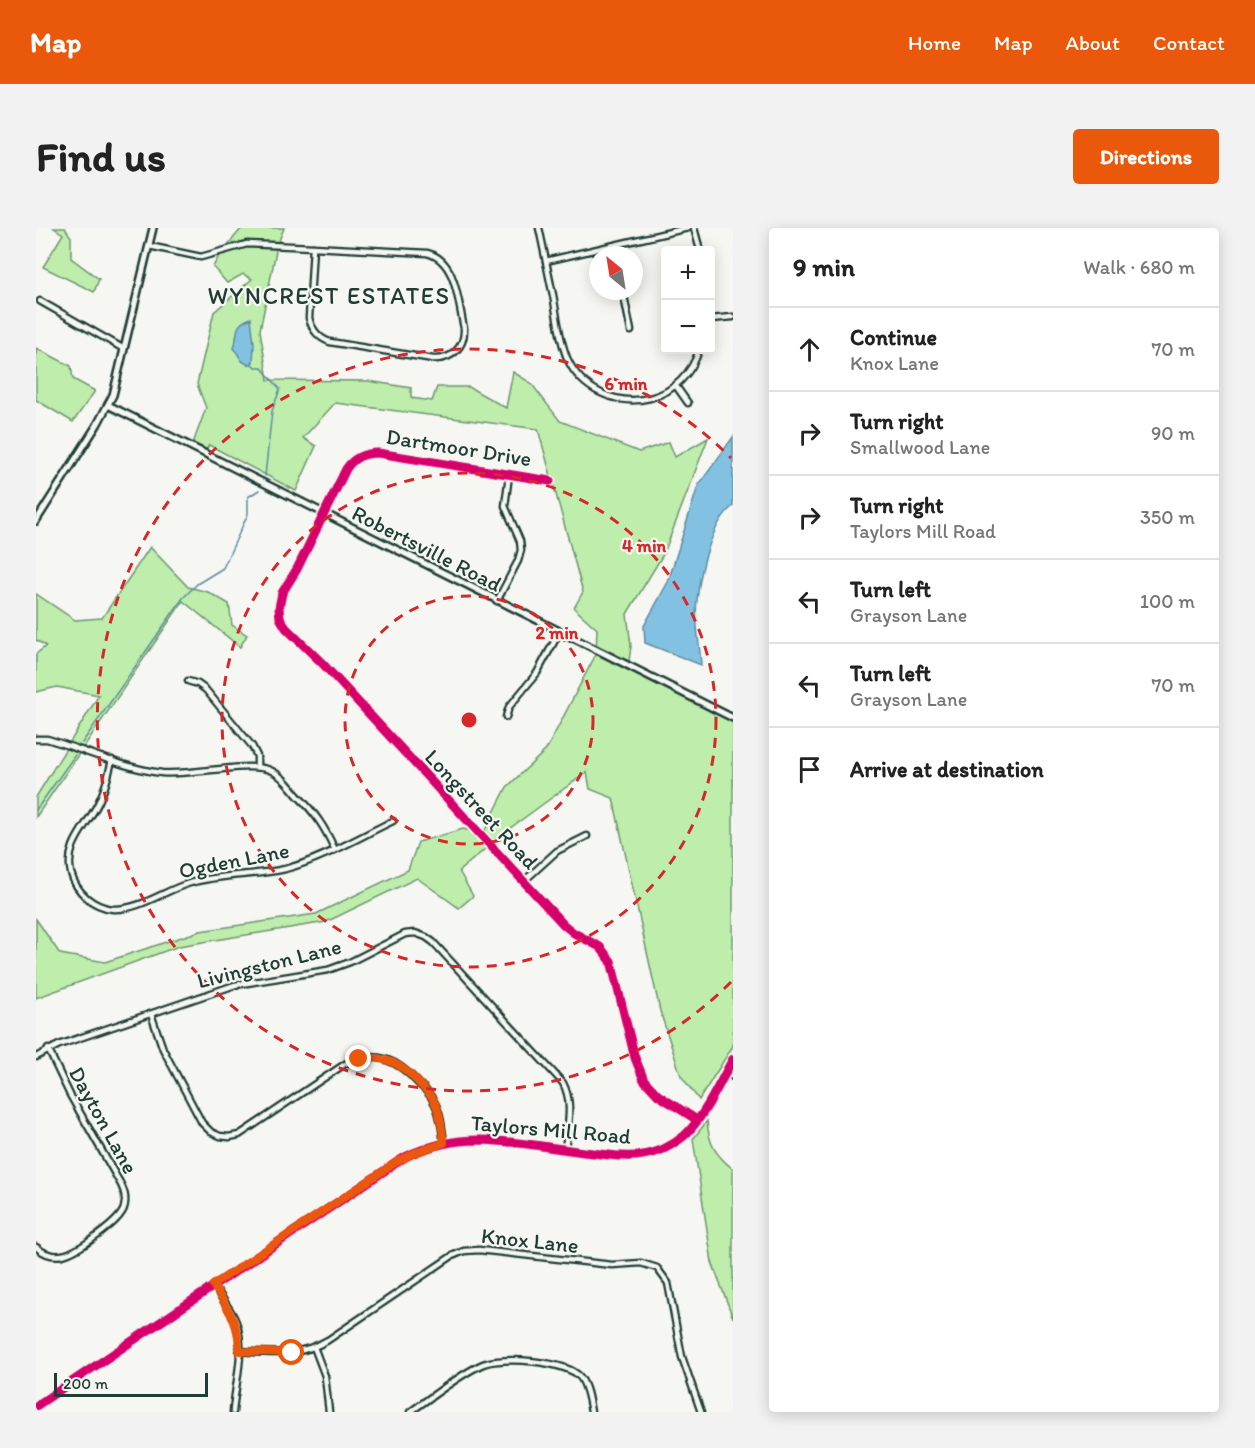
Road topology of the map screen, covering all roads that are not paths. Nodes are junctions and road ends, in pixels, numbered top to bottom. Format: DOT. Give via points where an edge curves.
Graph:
graph roads {
  1 [pos="153,228"];
  2 [pos="539,228"];
  3 [pos="688,228"];
  4 [pos="694,228"];
  5 [pos="149,246"];
  6 [pos="614,246"];
  7 [pos="699,246"];
  8 [pos="313,247"];
  9 [pos="589,252"];
  10 [pos="546,261"];
  11 [pos="625,300"];
  12 [pos="40,301"];
  13 [pos="733,317"];
  14 [pos="715,319"];
  15 [pos="631,331"];
  16 [pos="124,349"];
  17 [pos="698,354"];
  18 [pos="676,386"];
  19 [pos="688,403"];
  20 [pos="108,405"];
  21 [pos="509,475"];
  22 [pos="550,482"];
  23 [pos="324,515"];
  24 [pos="36,521"];
  25 [pos="497,601"];
  26 [pos="559,633"];
  27 [pos="189,681"];
  28 [pos="506,717"];
  29 [pos="733,718"];
  30 [pos="36,739"];
  31 [pos="112,760"];
  32 [pos="257,767"];
  33 [pos="393,821"];
  34 [pos="587,836"];
  35 [pos="334,848"];
  36 [pos="523,882"];
  37 [pos="151,1014"];
  38 [pos="48,1049"];
  39 [pos="36,1057"];
  40 [pos="733,1059"];
  41 [pos="726,1071"];
  42 [pos="733,1077"];
  43 [pos="697,1120"];
  44 [pos="444,1143"];
  45 [pos="565,1150"];
  46 [pos="36,1246"];
  47 [pos="213,1285"];
  48 [pos="314,1347"];
  49 [pos="239,1351"];
  50 [pos="36,1406"];
  51 [pos="233,1412"];
  52 [pos="329,1412"];
  53 [pos="410,1412"];
  54 [pos="591,1412"];
  55 [pos="701,1412"];
  1 -- 5 [label="street"];
  2 -- 10 [label="street"];
  3 -- 6 [label="street"];
  4 -- 7 [label="street"];
  5 -- 8 [label="street" via="201,257 247,244"];
  5 -- 16 [label="street"];
  8 -- 8 [label="street" via="428,253 441,259 449,269 464,328 458,349 448,357 433,359 322,339 309,318"];
  9 -- 10 [label="street"];
  10 -- 18 [label="street" via="563,348 583,381 603,395 628,400 654,397"];
  11 -- 15 [label="street"];
  12 -- 16 [label="street"];
  13 -- 14 [label="street"];
  16 -- 20 [label="street"];
  17 -- 18 [label="street"];
  18 -- 19 [label="street"];
  20 -- 23 [label="street, Robertsville Road"];
  20 -- 24 [label="street"];
  21 -- 22 [label="street, Dartmoor Drive"];
  21 -- 23 [label="street, Dartmoor Drive" via="364,454 349,465"];
  21 -- 25 [label="street" via="505,506 521,550"];
  23 -- 25 [label="street, Robertsville Road"];
  23 -- 36 [label="street, Longstreet Road" via="280,598 282,624"];
  25 -- 26 [label="street, Robertsville Road"];
  26 -- 28 [label="street"];
  26 -- 29 [label="street, Robertsville Road"];
  27 -- 32 [label="street" via="206,690 251,743"];
  30 -- 31 [label="street"];
  31 -- 32 [label="street" via="178,774"];
  31 -- 35 [label="street, Ogden Lane" via="100,799 75,840 70,859 78,889 99,905 128,907 191,883 286,868"];
  32 -- 35 [label="street" via="282,778 320,820"];
  33 -- 35 [label="street, Ogden Lane"];
  34 -- 36 [label="street" via="557,850"];
  36 -- 43 [label="street, Longstreet Road" via="564,925 608,956 615,970 641,1075 658,1095"];
  37 -- 38 [label="street, Livingston Lane"];
  37 -- 44 [label="street" via="167,1057 202,1123 214,1134 239,1135 345,1064 374,1057 401,1066 430,1095"];
  37 -- 45 [label="street, Livingston Lane" via="247,981 328,970 415,933 433,942 563,1083 570,1105"];
  38 -- 39 [label="street, Livingston Lane"];
  38 -- 46 [label="street, Dayton Lane" via="119,1181 125,1203 115,1222 68,1253 52,1255"];
  40 -- 41 [label="street, Taylors Mill Road"];
  41 -- 42 [label="street"];
  41 -- 43 [label="street, Taylors Mill Road"];
  43 -- 45 [label="street, Taylors Mill Road" via="676,1142 646,1155"];
  44 -- 45 [label="street, Taylors Mill Road" via="482,1140"];
  44 -- 47 [label="street, Taylors Mill Road" via="395,1163"];
  47 -- 49 [label="street" via="235,1320"];
  47 -- 50 [label="street, Taylors Mill Road"];
  48 -- 49 [label="street, Knox Lane" via="284,1354"];
  48 -- 52 [label="street" via="325,1376"];
  48 -- 55 [label="street, Knox Lane" via="464,1251 612,1265 641,1263 657,1268 668,1283 682,1357"];
  49 -- 51 [label="street"];
  53 -- 54 [label="street" via="478,1366 501,1360 571,1370 583,1381"];
}
